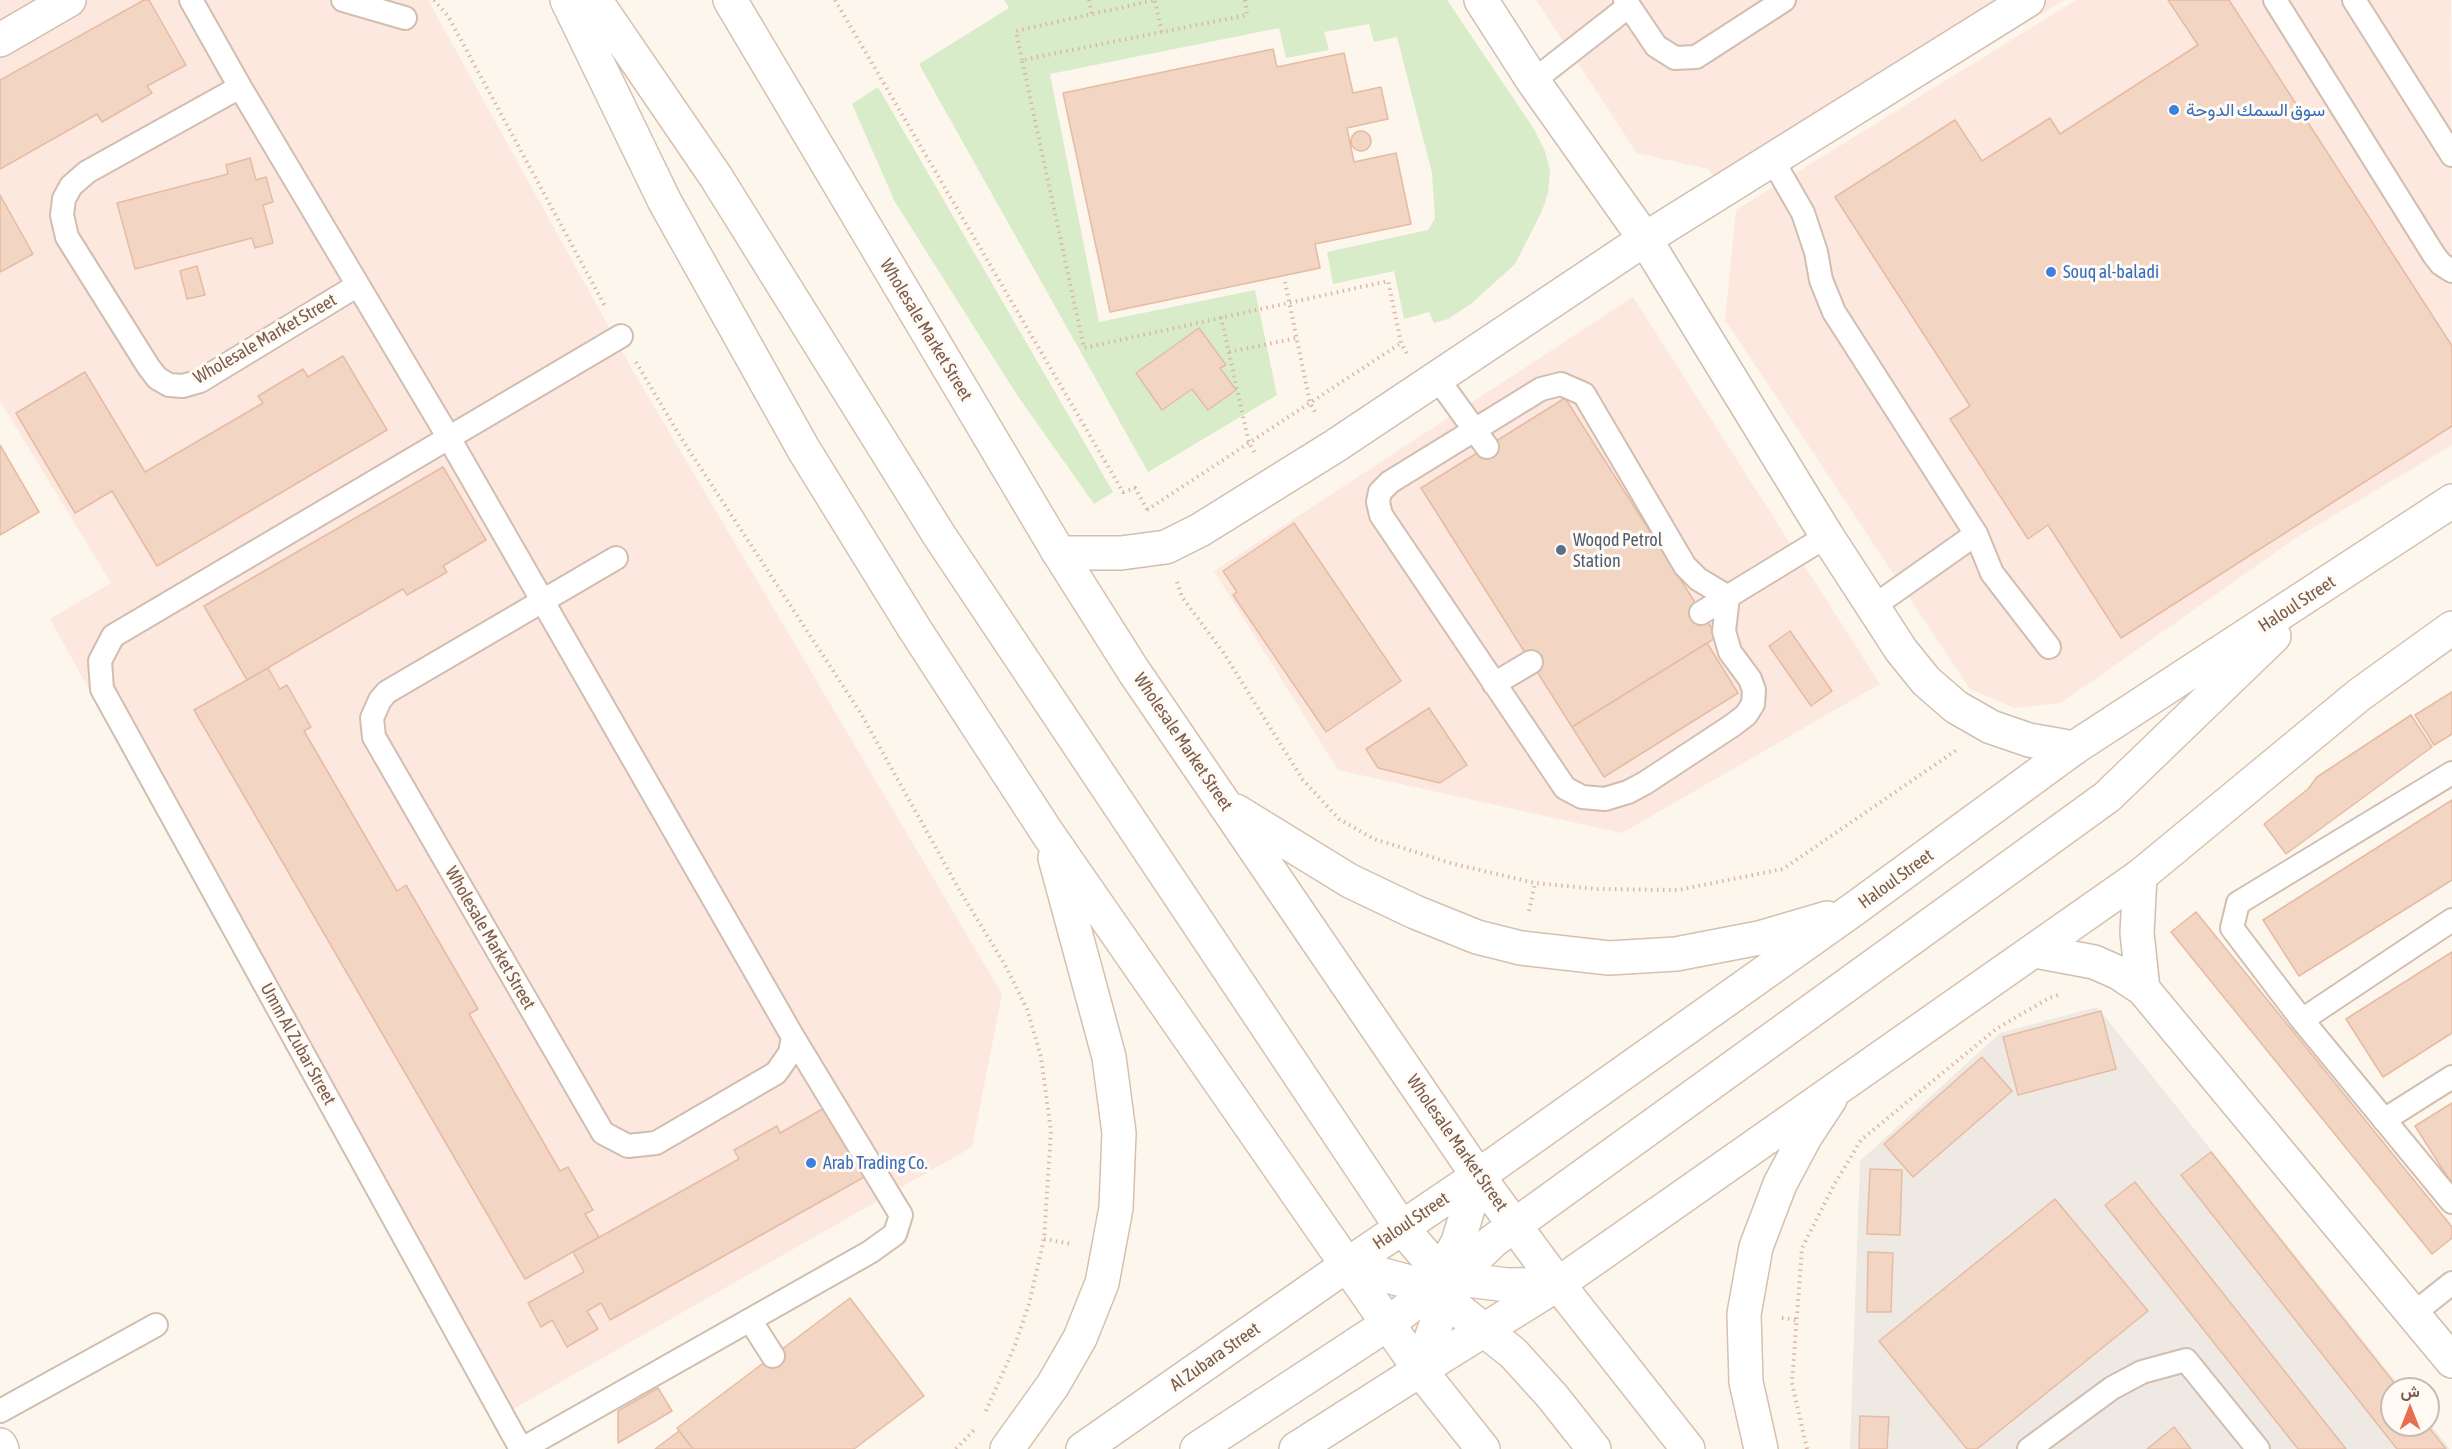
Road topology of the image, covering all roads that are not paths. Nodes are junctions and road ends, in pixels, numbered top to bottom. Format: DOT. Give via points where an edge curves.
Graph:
graph roads {
  1 [pos="69,0"];
  2 [pos="191,0"];
  3 [pos="343,0"];
  4 [pos="567,0"];
  5 [pos="595,0"];
  6 [pos="730,0"];
  7 [pos="1481,0"];
  8 [pos="1784,0"];
  9 [pos="2028,0"];
  10 [pos="2274,0"];
  11 [pos="2354,0"];
  12 [pos="1627,3"];
  13 [pos="405,18"];
  14 [pos="0,40"];
  15 [pos="1533,81"];
  16 [pos="240,87"];
  17 [pos="2452,155"];
  18 [pos="1772,159"];
  19 [pos="1645,239"];
  20 [pos="2452,271"];
  21 [pos="358,285"];
  22 [pos="621,336"];
  23 [pos="1431,382"];
  24 [pos="1474,428"];
  25 [pos="449,438"];
  26 [pos="1487,447"];
  27 [pos="2452,501"];
  28 [pos="1976,534"];
  29 [pos="1827,536"];
  30 [pos="1059,553"];
  31 [pos="616,558"];
  32 [pos="2330,583"];
  33 [pos="1728,597"];
  34 [pos="542,601"];
  35 [pos="1874,606"];
  36 [pos="1701,613"];
  37 [pos="2452,628"];
  38 [pos="2049,647"];
  39 [pos="1531,662"];
  40 [pos="1494,684"];
  41 [pos="2074,748"];
  42 [pos="2452,773"];
  43 [pos="1227,805"];
  44 [pos="1048,834"];
  45 [pos="2140,876"];
  46 [pos="1854,909"];
  47 [pos="2452,920"];
  48 [pos="2035,951"];
  49 [pos="2143,989"];
  50 [pos="2302,1020"];
  51 [pos="793,1036"];
  52 [pos="2452,1077"];
  53 [pos="1839,1085"];
  54 [pos="2385,1120"];
  55 [pos="1478,1176"];
  56 [pos="2452,1202"];
  57 [pos="1514,1225"];
  58 [pos="1401,1227"];
  59 [pos="1347,1265"];
  60 [pos="2452,1283"];
  61 [pos="1558,1284"];
  62 [pos="1444,1285"];
  63 [pos="2413,1314"];
  64 [pos="750,1320"];
  65 [pos="1389,1323"];
  66 [pos="156,1325"];
  67 [pos="1486,1330"];
  68 [pos="773,1356"];
  69 [pos="2452,1360"];
  70 [pos="1420,1370"];
  71 [pos="0,1412"];
  72 [pos="0,1445"];
  73 [pos="2,1449"];
  74 [pos="521,1449"];
  75 [pos="1007,1449"];
  76 [pos="1083,1449"];
  77 [pos="1197,1449"];
  78 [pos="1296,1449"];
  79 [pos="1483,1449"];
  80 [pos="1594,1449"];
  81 [pos="1688,1449"];
  82 [pos="1761,1449"];
  83 [pos="2029,1449"];
  84 [pos="2258,1449"];
  1 -- 14 [label="main road"];
  2 -- 16 [label="lane, Wholesale Market Street"];
  3 -- 13 [label="lane"];
  4 -- 44 [label="main road" via="664,202 804,450"];
  5 -- 58 [label="main road" via="716,177 952,555"];
  6 -- 30 [label="main road, Wholesale Market Street"];
  7 -- 15 [label="main road"];
  8 -- 12 [label="lane" via="1696,57 1675,58 1656,46"];
  9 -- 18 [label="main road"];
  10 -- 20 [label="lane" via="2434,255"];
  11 -- 17 [label="lane"];
  12 -- 15 [label="lane"];
  15 -- 19 [label="main road"];
  16 -- 21 [label="lane, Wholesale Market Street"];
  16 -- 21 [label="lane, Wholesale Market Street" via="79,179 64,199 62,215 67,237 148,366 169,385 200,381"];
  18 -- 19 [label="main road"];
  18 -- 28 [label="lane" via="1803,213 1834,312"];
  19 -- 23 [label="main road"];
  19 -- 29 [label="main road"];
  21 -- 25 [label="lane, Wholesale Market Street"];
  22 -- 25 [label="lane"];
  23 -- 24 [label="lane"];
  23 -- 30 [label="main road" via="1275,485 1166,548"];
  24 -- 26 [label="lane"];
  24 -- 33 [label="lane" via="1541,388 1561,384 1584,394 1685,566"];
  24 -- 40 [label="lane" via="1390,482 1380,492 1378,502 1382,515"];
  25 -- 34 [label="lane, Wholesale Market Street"];
  25 -- 74 [label="lane, Umm Al Zubar Street" via="113,636 100,660 102,689"];
  27 -- 32 [label="main road, Haloul Street"];
  28 -- 35 [label="lane"];
  28 -- 38 [label="lane" via="1992,573"];
  29 -- 33 [label="lane"];
  29 -- 35 [label="main road"];
  30 -- 43 [label="main road, Wholesale Market Street" via="1133,670"];
  31 -- 34 [label="lane, Wholesale Market Street"];
  32 -- 41 [label="main road, Haloul Street"];
  32 -- 57 [label="main road" via="2107,797"];
  33 -- 36 [label="lane"];
  33 -- 40 [label="lane" via="1724,632 1730,652 1750,679 1753,704 1733,725 1628,792 1605,799 1582,797 1565,788"];
  34 -- 51 [label="lane, Wholesale Market Street"];
  34 -- 51 [label="lane, Wholesale Market Street" via="387,692 372,718 374,737 603,1133 628,1146 656,1143 776,1073 790,1053"];
  35 -- 41 [label="main road" via="1926,681 1956,707 1991,727 2029,740"];
  37 -- 45 [label="main road" via="2359,695"];
  39 -- 40 [label="lane"];
  41 -- 46 [label="main road, Haloul Street"];
  42 -- 50 [label="lane" via="2238,903 2232,928"];
  43 -- 46 [label="main road" via="1350,881 1477,937 1521,948 1609,958 1676,954 1759,938"];
  43 -- 55 [label="main road, Wholesale Market Street"];
  44 -- 59 [label="main road"];
  44 -- 75 [label="main road" via="1109,1057 1119,1133 1116,1208 1102,1283 1080,1338 1053,1385"];
  45 -- 48 [label="main road"];
  45 -- 49 [label="main road" via="2137,933"];
  46 -- 55 [label="main road, Haloul Street"];
  47 -- 50 [label="lane"];
  48 -- 49 [label="main road" via="2094,962"];
  48 -- 53 [label="main road"];
  49 -- 63 [label="main road"];
  50 -- 54 [label="lane"];
  51 -- 64 [label="lane, Wholesale Market Street" via="901,1215 896,1234"];
  52 -- 54 [label="lane"];
  53 -- 61 [label="main road"];
  53 -- 82 [label="main road" via="1780,1184 1756,1247 1744,1336 1746,1382"];
  54 -- 56 [label="lane"];
  55 -- 57 [label="main road, Wholesale Market Street"];
  55 -- 58 [label="main road, Haloul Street"];
  55 -- 62 [label="main road"];
  57 -- 61 [label="main road, Wholesale Market Street"];
  57 -- 62 [label="main road"];
  58 -- 59 [label="main road, Haloul Street"];
  58 -- 62 [label="main road"];
  59 -- 62 [label="main road"];
  59 -- 65 [label="main road"];
  59 -- 76 [label="main road, Al Zubara Street"];
  60 -- 63 [label="lane"];
  61 -- 62 [label="main road"];
  61 -- 67 [label="main road"];
  61 -- 81 [label="main road, Wholesale Market Street"];
  62 -- 65 [label="main road"];
  62 -- 67 [label="main road"];
  62 -- 70 [label="main road"];
  63 -- 69 [label="main road"];
  64 -- 68 [label="lane"];
  64 -- 74 [label="lane, Wholesale Market Street"];
  65 -- 70 [label="main road"];
  65 -- 77 [label="main road"];
  66 -- 71 [label="lane"];
  67 -- 70 [label="main road"];
  67 -- 80 [label="main road" via="1513,1353"];
  70 -- 78 [label="main road"];
  70 -- 79 [label="main road"];
  72 -- 73 [label="main road"];
  83 -- 84 [label="lane" via="2112,1388 2142,1372 2186,1360"];
}
